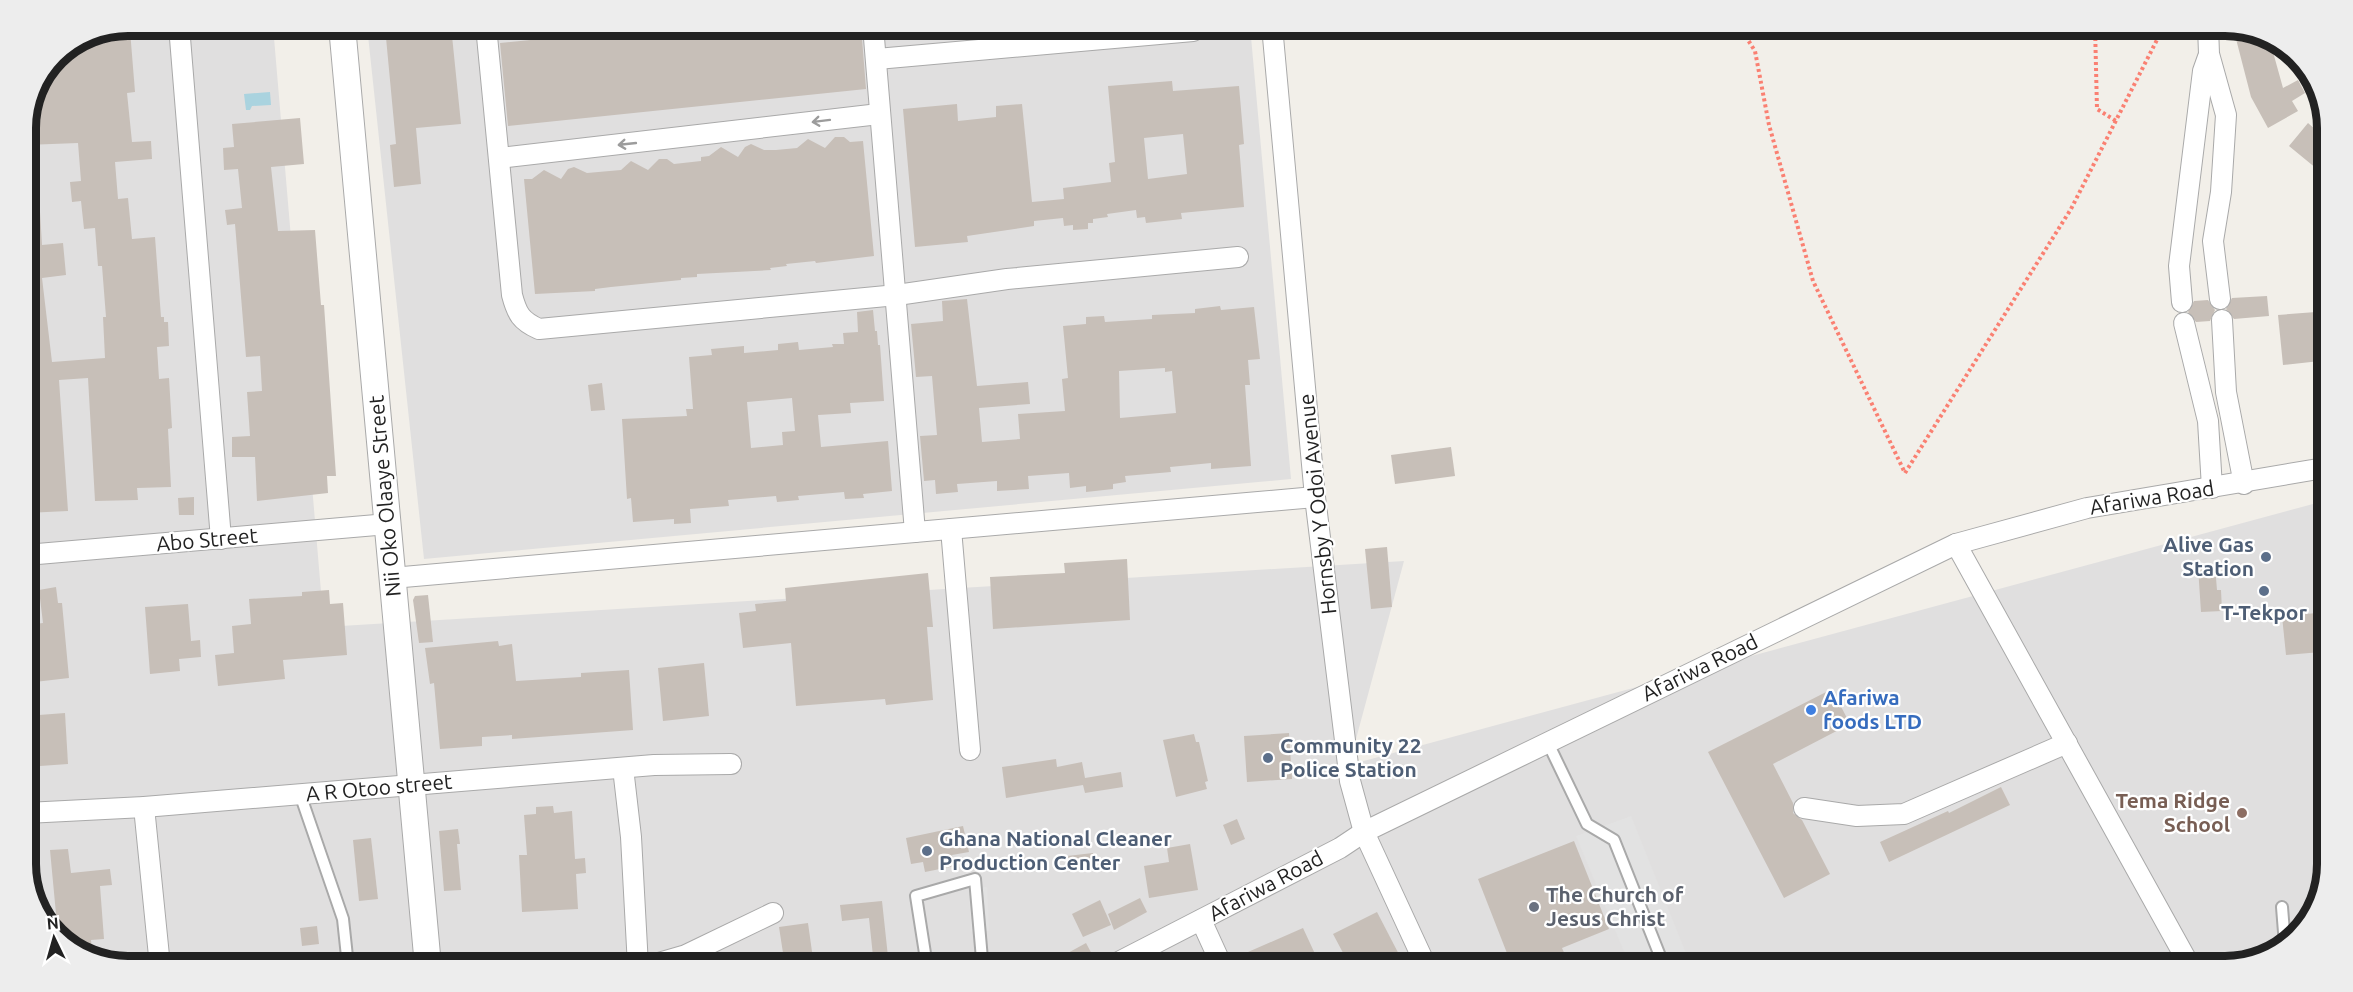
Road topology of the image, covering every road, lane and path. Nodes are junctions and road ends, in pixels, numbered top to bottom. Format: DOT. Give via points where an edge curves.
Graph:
graph roads {
  1 [pos="180,36"];
  2 [pos="343,36"];
  3 [pos="489,36"];
  4 [pos="874,36"];
  5 [pos="1137,36"];
  6 [pos="1273,36"];
  7 [pos="1745,36"];
  8 [pos="2096,36"];
  9 [pos="2159,36"];
  10 [pos="2208,36"];
  11 [pos="2209,54"];
  12 [pos="877,59"];
  13 [pos="879,114"];
  14 [pos="2116,122"];
  15 [pos="499,159"];
  16 [pos="2183,234"];
  17 [pos="2213,241"];
  18 [pos="1238,257"];
  19 [pos="897,296"];
  20 [pos="2220,299"];
  21 [pos="2182,302"];
  22 [pos="2222,320"];
  23 [pos="2184,323"];
  24 [pos="2224,351"];
  25 [pos="2191,355"];
  26 [pos="2317,469"];
  27 [pos="2244,484"];
  28 [pos="2212,488"];
  29 [pos="1315,497"];
  30 [pos="388,524"];
  31 [pos="951,528"];
  32 [pos="915,532"];
  33 [pos="221,539"];
  34 [pos="1956,544"];
  35 [pos="36,554"];
  36 [pos="392,578"];
  37 [pos="1548,743"];
  38 [pos="2067,743"];
  39 [pos="970,750"];
  40 [pos="732,764"];
  41 [pos="623,768"];
  42 [pos="411,785"];
  43 [pos="300,794"];
  44 [pos="144,807"];
  45 [pos="1804,808"];
  46 [pos="36,812"];
  47 [pos="1364,832"];
  48 [pos="2282,907"];
  49 [pos="773,913"];
  50 [pos="1201,920"];
  51 [pos="2284,934"];
  52 [pos="159,956"];
  53 [pos="347,956"];
  54 [pos="427,956"];
  55 [pos="637,956"];
  56 [pos="683,956"];
  57 [pos="925,956"];
  58 [pos="982,956"];
  59 [pos="1131,956"];
  60 [pos="1217,956"];
  61 [pos="1421,956"];
  62 [pos="1660,956"];
  63 [pos="2184,956"];
  1 -- 33 [label="street"];
  2 -- 30 [label="street, Nii Oko Olaaye Street"];
  3 -- 15 [label="street"];
  4 -- 12 [label="street"];
  5 -- 12 [label="street"];
  6 -- 29 [label="street, Hornsby Y Odoi Avenue"];
  7 -- 14 [label="path" via="1755,51 1769,125 1813,281 1905,473 2072,208"];
  8 -- 14 [label="path" via="2097,109"];
  9 -- 14 [label="path"];
  10 -- 11 [label="street"];
  11 -- 16 [label="street" via="2203,71"];
  11 -- 17 [label="street" via="2226,115"];
  12 -- 13 [label="street"];
  13 -- 15 [label="street, one-way"];
  13 -- 19 [label="street"];
  15 -- 19 [label="street" via="512,295 516,312 524,322 539,329"];
  16 -- 17 [label="street"];
  16 -- 21 [label="street" via="2179,266"];
  17 -- 20 [label="street"];
  18 -- 19 [label="street" via="1007,279"];
  19 -- 32 [label="street"];
  22 -- 24 [label="street"];
  23 -- 25 [label="street"];
  24 -- 25 [label="street"];
  24 -- 27 [label="street" via="2226,392"];
  25 -- 28 [label="street" via="2208,421"];
  26 -- 27 [label="street, Afariwa Road"];
  27 -- 28 [label="street, Afariwa Road"];
  28 -- 34 [label="street, Afariwa Road" via="2087,507"];
  29 -- 31 [label="street"];
  29 -- 47 [label="street, Hornsby Y Odoi Avenue" via="1350,781"];
  30 -- 33 [label="street, Abo Street"];
  30 -- 36 [label="street, Nii Oko Olaaye Street"];
  31 -- 32 [label="street"];
  31 -- 39 [label="street"];
  32 -- 36 [label="street"];
  33 -- 35 [label="street, Abo Street"];
  34 -- 37 [label="street, Afariwa Road"];
  34 -- 38 [label="street"];
  36 -- 42 [label="street, Nii Oko Olaaye Street"];
  37 -- 47 [label="street, Afariwa Road"];
  37 -- 62 [label="lane" via="1587,824 1614,840"];
  38 -- 45 [label="street" via="1904,814 1857,816"];
  38 -- 63 [label="street"];
  40 -- 41 [label="street, A R Otoo street" via="702,762"];
  41 -- 42 [label="street, A R Otoo street"];
  41 -- 55 [label="street"];
  42 -- 43 [label="street, A R Otoo street"];
  42 -- 54 [label="street, Nii Oko Olaaye Street"];
  43 -- 44 [label="street, A R Otoo street"];
  43 -- 53 [label="lane" via="343,919"];
  44 -- 46 [label="street, A R Otoo street"];
  44 -- 52 [label="street"];
  47 -- 50 [label="street, Afariwa Road"];
  47 -- 61 [label="street, Hornsby Y Odoi Avenue"];
  48 -- 51 [label="lane"];
  49 -- 56 [label="street"];
  50 -- 59 [label="street, Afariwa Road"];
  50 -- 60 [label="street"];
  57 -- 58 [label="lane" via="916,896 975,879"];
}
